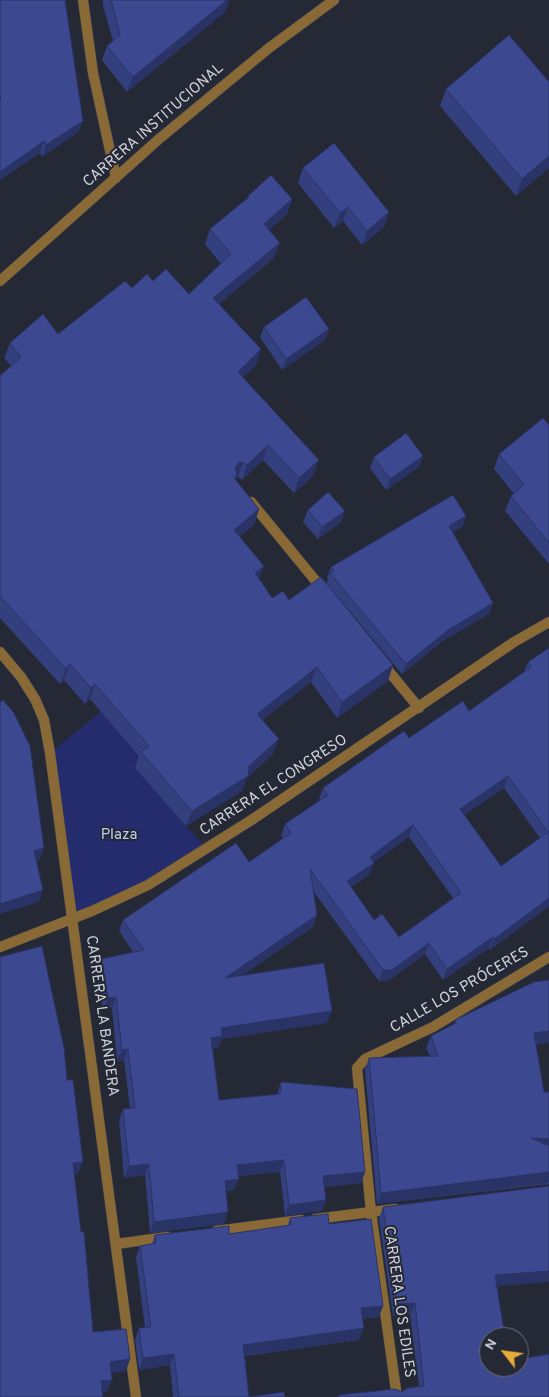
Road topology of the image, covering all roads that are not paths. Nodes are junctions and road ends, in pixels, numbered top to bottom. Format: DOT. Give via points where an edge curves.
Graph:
graph roads {
  1 [pos="83,0"];
  2 [pos="334,0"];
  3 [pos="116,178"];
  4 [pos="0,281"];
  5 [pos="242,491"];
  6 [pos="330,600"];
  7 [pos="549,622"];
  8 [pos="0,652"];
  9 [pos="375,654"];
  10 [pos="419,708"];
  11 [pos="72,918"];
  12 [pos="0,946"];
  13 [pos="549,957"];
  14 [pos="409,1207"];
  15 [pos="371,1212"];
  16 [pos="204,1233"];
  17 [pos="175,1236"];
  18 [pos="116,1244"];
  19 [pos="136,1397"];
  20 [pos="397,1397"];
  1 -- 3 [label="street" via="93,73"];
  2 -- 3 [label="street, CARRERA INSTITUCIONAL" via="254,60"];
  3 -- 4 [label="street, CARRERA INSTITUCIONAL"];
  5 -- 6 [label="street"];
  7 -- 10 [label="street, CARRERA EL CONGRESO" via="514,642"];
  8 -- 11 [label="street, CARRERA LA BANDERA" via="30,691 44,720"];
  9 -- 10 [label="street"];
  10 -- 11 [label="street, CARRERA EL CONGRESO" via="148,885"];
  11 -- 12 [label="street, CARRERA EL CONGRESO"];
  11 -- 18 [label="street, CARRERA LA BANDERA"];
  13 -- 15 [label="street, CALLE LOS PRÓCERES" via="433,1027 357,1068"];
  14 -- 15 [label="street"];
  15 -- 16 [label="street"];
  15 -- 20 [label="street, CARRERA LOS EDILES"];
  17 -- 18 [label="street"];
  18 -- 19 [label="street, CARRERA LA BANDERA"];
}
